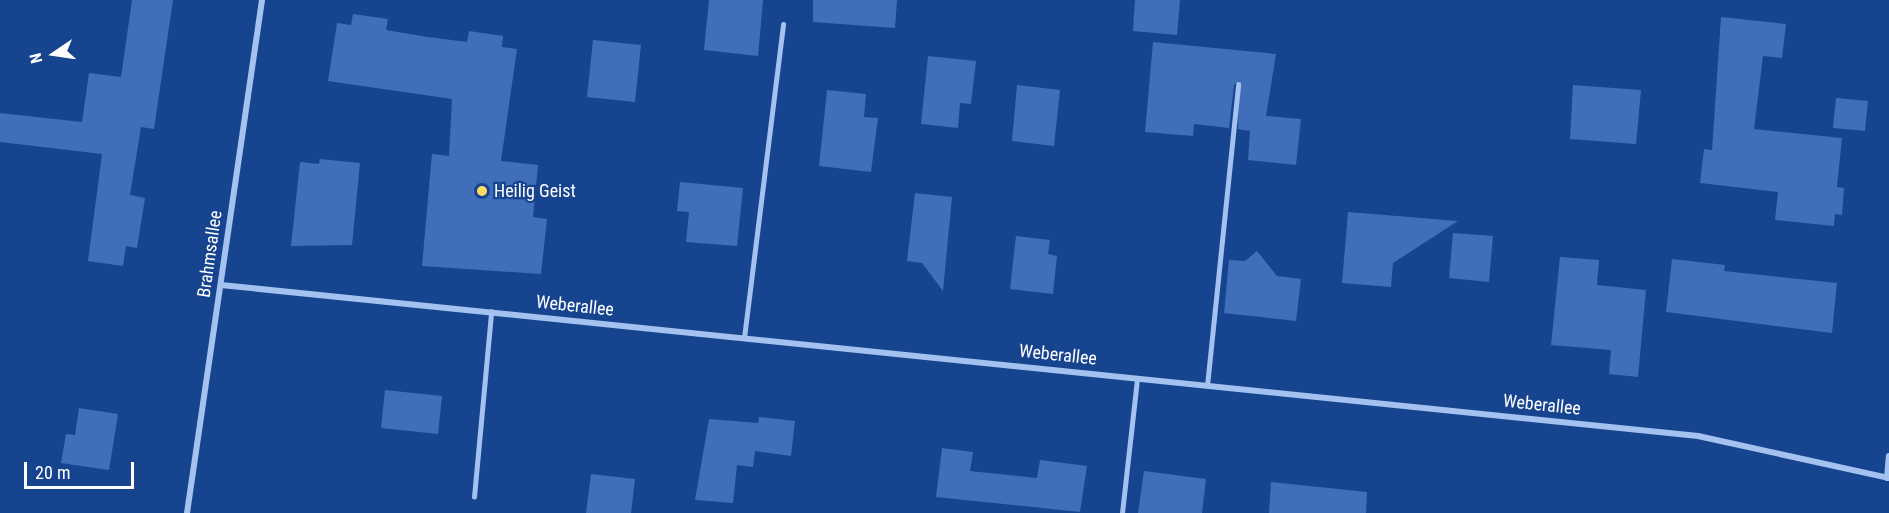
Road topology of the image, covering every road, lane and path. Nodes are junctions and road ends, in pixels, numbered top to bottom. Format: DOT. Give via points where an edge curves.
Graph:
graph roads {
  1 [pos="262,0"];
  2 [pos="783,24"];
  3 [pos="1238,86"];
  4 [pos="221,285"];
  5 [pos="491,312"];
  6 [pos="744,338"];
  7 [pos="1137,379"];
  8 [pos="1207,386"];
  9 [pos="1889,456"];
  10 [pos="1888,478"];
  11 [pos="474,497"];
  12 [pos="187,513"];
  13 [pos="1122,513"];
  1 -- 4 [label="street, Brahmsallee"];
  2 -- 6 [label="lane"];
  3 -- 8 [label="lane"];
  4 -- 5 [label="street, Weberallee"];
  4 -- 12 [label="street, Brahmsallee"];
  5 -- 6 [label="street, Weberallee"];
  5 -- 11 [label="lane"];
  6 -- 7 [label="street, Weberallee"];
  7 -- 8 [label="street, Weberallee"];
  7 -- 13 [label="lane"];
  8 -- 10 [label="street, Weberallee" via="1698,436"];
  9 -- 10 [label="street"];
}
